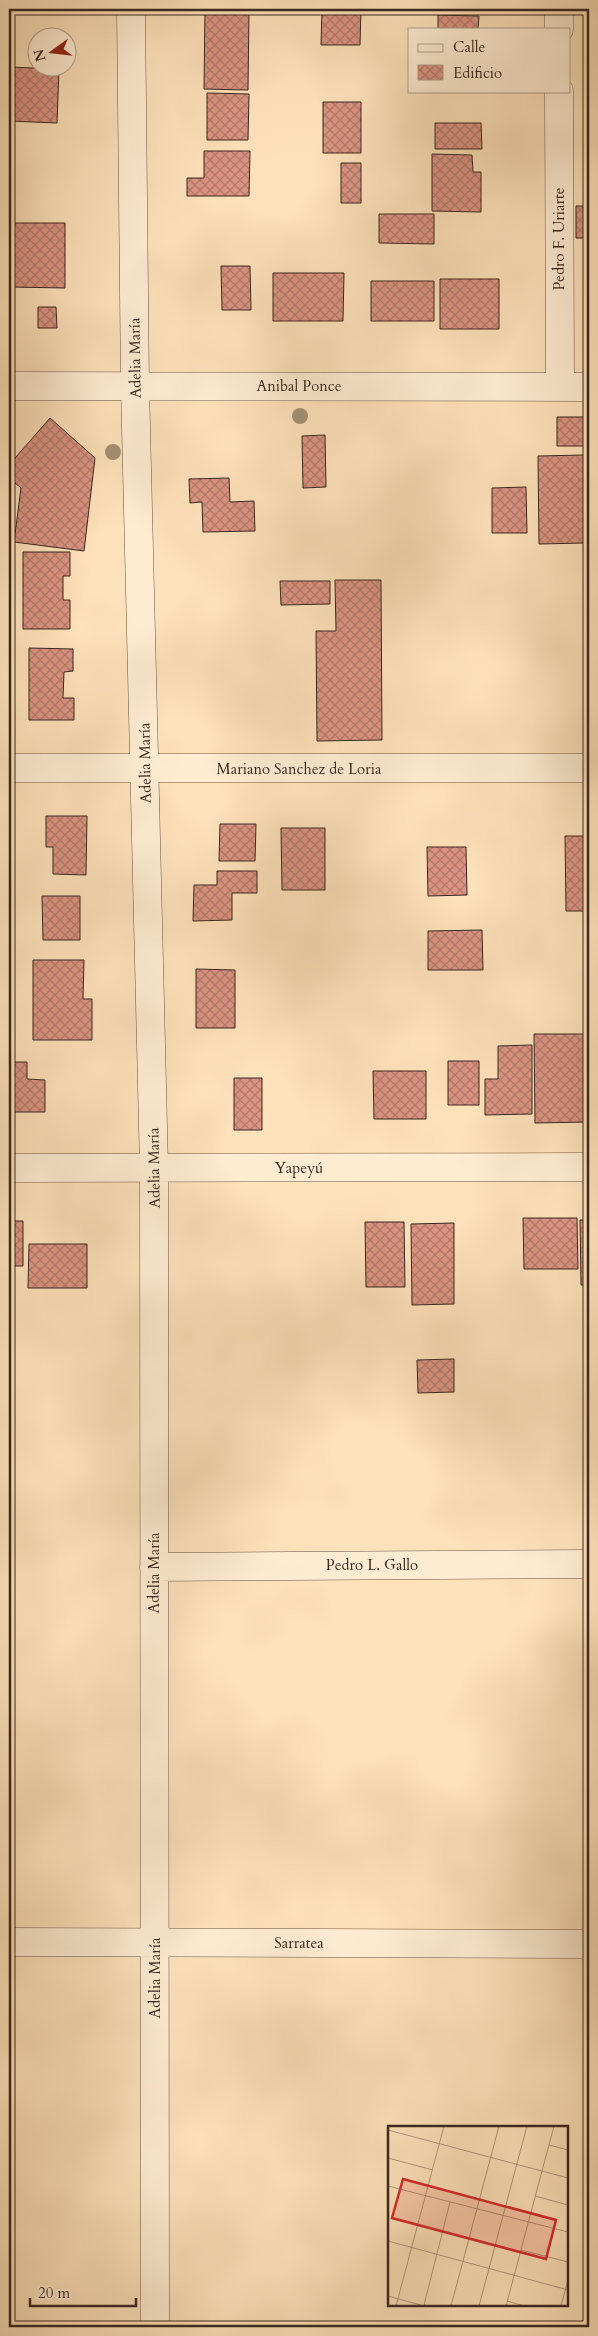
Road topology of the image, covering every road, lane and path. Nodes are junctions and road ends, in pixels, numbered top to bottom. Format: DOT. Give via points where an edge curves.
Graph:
graph roads {
  1 [pos="131,9"];
  2 [pos="559,9"];
  3 [pos="559,28"];
  4 [pos="559,92"];
  5 [pos="9,386"];
  6 [pos="135,386"];
  7 [pos="560,387"];
  8 [pos="589,387"];
  9 [pos="9,768"];
  10 [pos="589,768"];
  11 [pos="145,769"];
  12 [pos="9,1168"];
  13 [pos="154,1168"];
  14 [pos="589,1168"];
  15 [pos="589,1564"];
  16 [pos="154,1567"];
  17 [pos="9,1942"];
  18 [pos="155,1942"];
  19 [pos="589,1944"];
  20 [pos="155,2327"];
  1 -- 6 [label="street, Adelia María"];
  2 -- 3 [label="street"];
  4 -- 7 [label="street, Pedro F. Uriarte"];
  5 -- 6 [label="street, Anibal Ponce"];
  6 -- 7 [label="street, Anibal Ponce"];
  6 -- 11 [label="street, Adelia María"];
  7 -- 8 [label="street, Anibal Ponce"];
  9 -- 11 [label="street, Mariano Sanchez de Loria"];
  10 -- 11 [label="street, Mariano Sanchez de Loria"];
  11 -- 13 [label="street, Adelia María"];
  12 -- 13 [label="street, Yapeyú"];
  13 -- 14 [label="street, Yapeyú"];
  13 -- 16 [label="street, Adelia María"];
  15 -- 16 [label="street, Pedro L. Gallo"];
  16 -- 18 [label="street, Adelia María"];
  17 -- 18 [label="street, Sarratea"];
  18 -- 19 [label="street, Sarratea"];
  18 -- 20 [label="street, Adelia María"];
}
